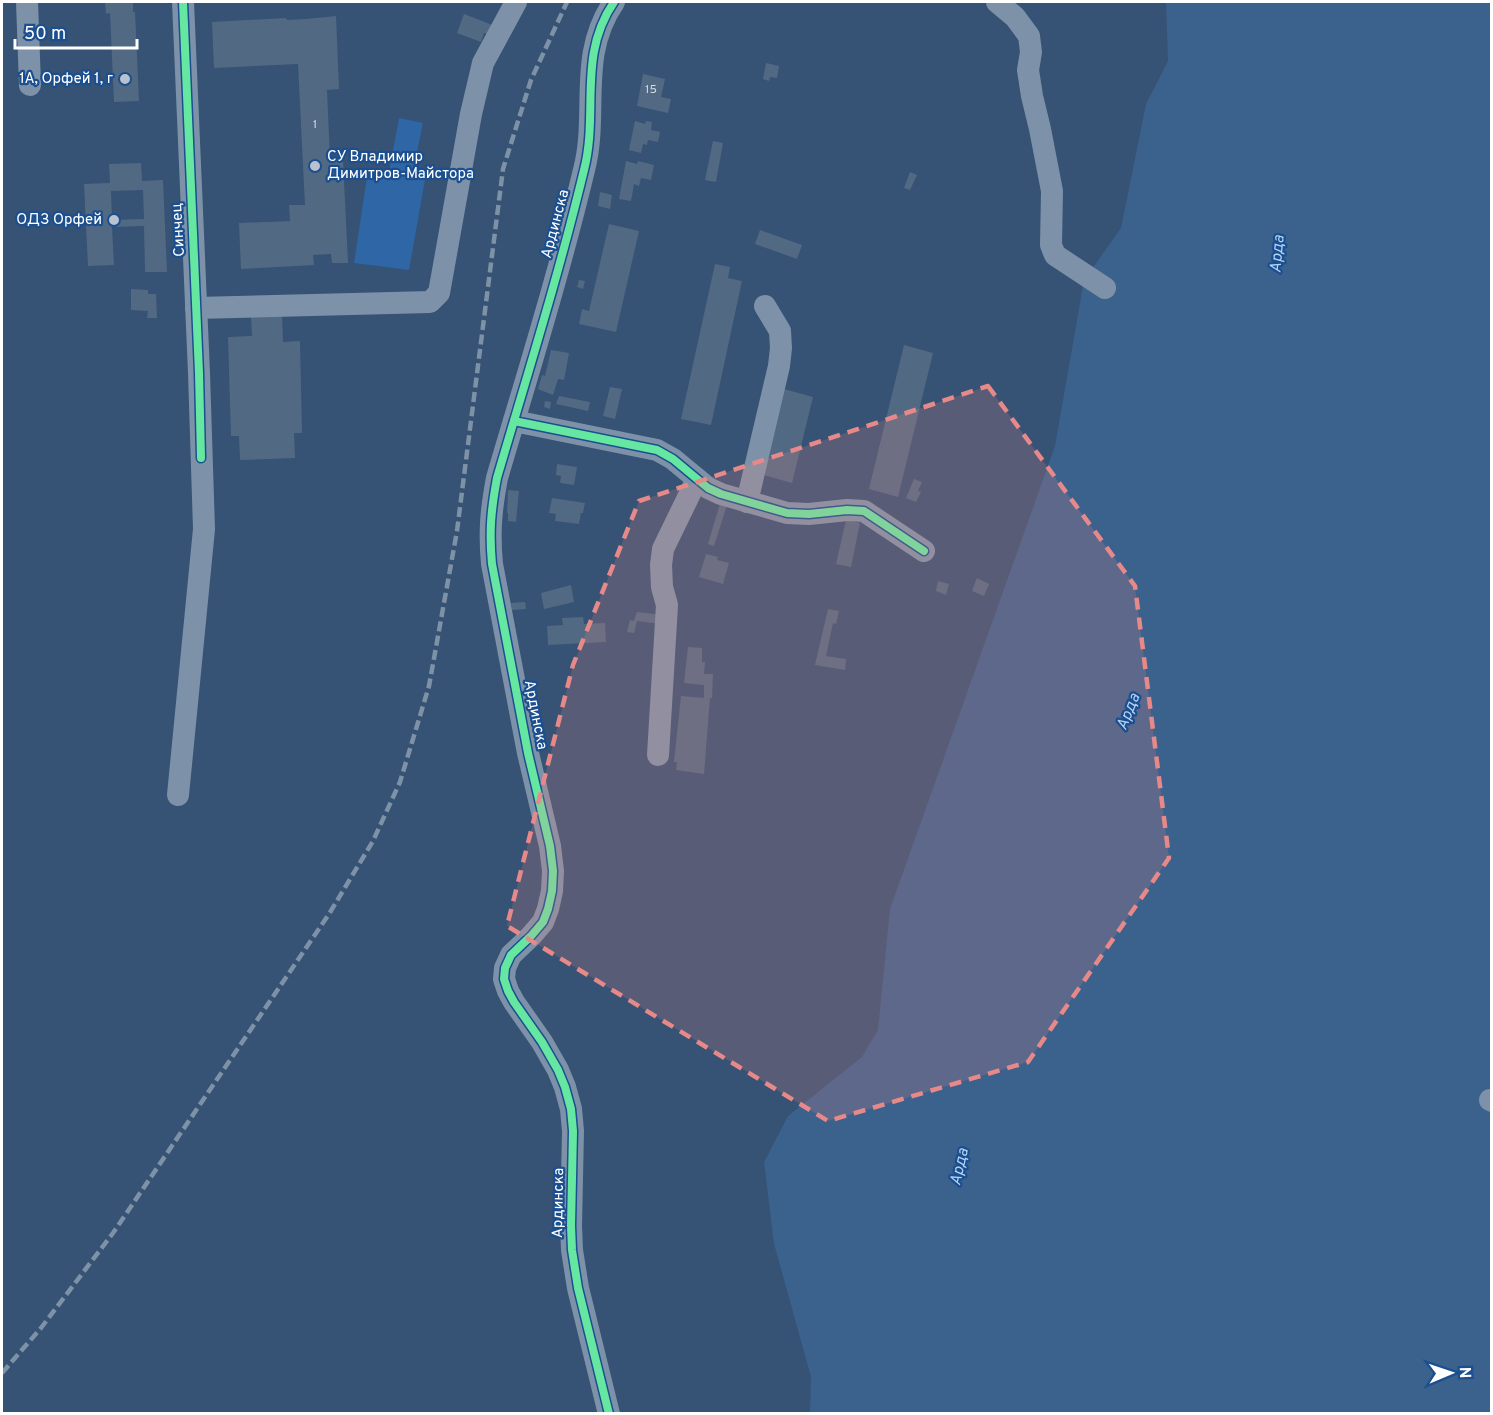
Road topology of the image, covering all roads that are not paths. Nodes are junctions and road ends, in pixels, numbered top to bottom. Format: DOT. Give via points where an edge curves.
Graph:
graph roads {
  1 [pos="27,2"];
  2 [pos="183,2"];
  3 [pos="516,2"];
  4 [pos="614,2"];
  5 [pos="997,2"];
  6 [pos="30,86"];
  7 [pos="1105,288"];
  8 [pos="765,306"];
  9 [pos="196,308"];
  10 [pos="514,421"];
  11 [pos="697,479"];
  12 [pos="747,502"];
  13 [pos="924,551"];
  14 [pos="658,755"];
  15 [pos="178,795"];
  16 [pos="609,1413"];
  1 -- 6 [label="street"];
  2 -- 9 [label="street, Синчец"];
  3 -- 9 [label="street" via="483,63 439,293 430,302"];
  4 -- 10 [label="street, Ардинска" via="594,48 585,169"];
  5 -- 7 [label="street" via="1016,17 1029,36 1028,70 1052,191 1051,245 1055,255"];
  8 -- 12 [label="street" via="780,331 781,348"];
  9 -- 15 [label="street, Синчец" via="204,529"];
  10 -- 11 [label="street" via="657,450"];
  10 -- 16 [label="street, Ардинска" via="491,510 492,564 553,871 543,922 511,956 504,979 514,1002 558,1070 571,1109 572,1250"];
  11 -- 12 [label="street" via="721,494"];
  11 -- 14 [label="street" via="663,549 662,587 667,605"];
  12 -- 13 [label="street" via="787,513 864,511"];
}
